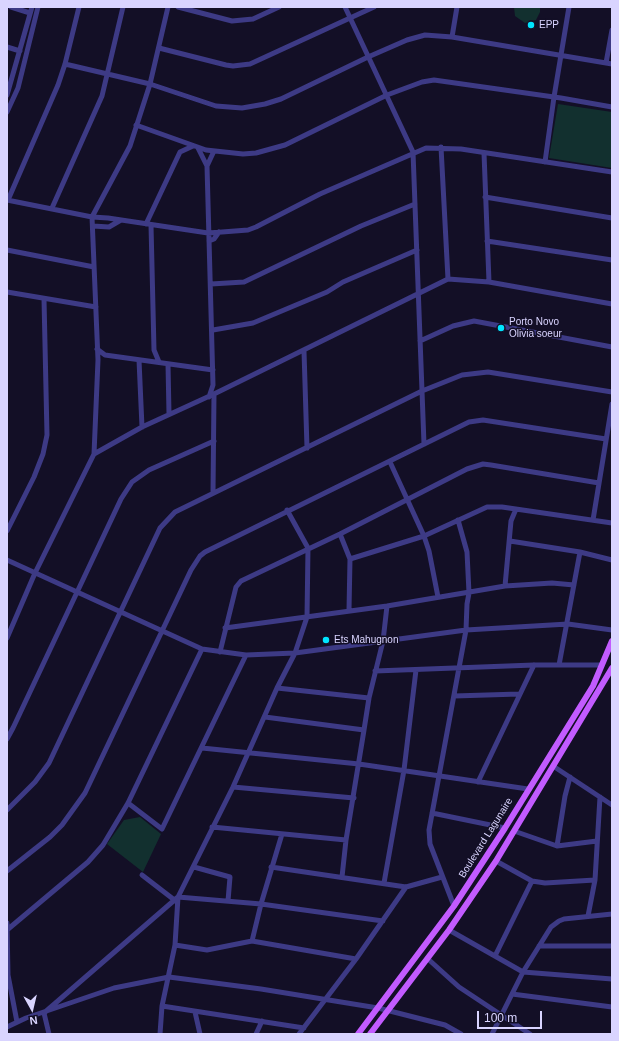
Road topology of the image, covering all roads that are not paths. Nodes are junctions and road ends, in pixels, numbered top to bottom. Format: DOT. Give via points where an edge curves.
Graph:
graph roads {
  1 [pos="11,7"];
  2 [pos="32,7"];
  3 [pos="38,7"];
  4 [pos="79,7"];
  5 [pos="123,7"];
  6 [pos="168,7"];
  7 [pos="178,7"];
  8 [pos="279,7"];
  9 [pos="345,7"];
  10 [pos="374,7"];
  11 [pos="457,7"];
  12 [pos="569,7"];
  13 [pos="30,13"];
  14 [pos="350,18"];
  15 [pos="612,30"];
  16 [pos="452,37"];
  17 [pos="7,47"];
  18 [pos="159,48"];
  19 [pos="20,51"];
  20 [pos="561,56"];
  21 [pos="368,57"];
  22 [pos="65,64"];
  23 [pos="609,64"];
  24 [pos="108,75"];
  25 [pos="150,84"];
  26 [pos="7,95"];
  27 [pos="387,95"];
  28 [pos="554,97"];
  29 [pos="612,107"];
  30 [pos="7,112"];
  31 [pos="136,125"];
  32 [pos="181,141"];
  33 [pos="196,147"];
  34 [pos="441,147"];
  35 [pos="214,151"];
  36 [pos="180,152"];
  37 [pos="413,152"];
  38 [pos="484,153"];
  39 [pos="546,162"];
  40 [pos="207,166"];
  41 [pos="612,172"];
  42 [pos="485,197"];
  43 [pos="7,200"];
  44 [pos="415,204"];
  45 [pos="52,208"];
  46 [pos="92,217"];
  47 [pos="612,218"];
  48 [pos="121,220"];
  49 [pos="148,225"];
  50 [pos="93,226"];
  51 [pos="219,232"];
  52 [pos="208,233"];
  53 [pos="208,241"];
  54 [pos="487,241"];
  55 [pos="7,250"];
  56 [pos="417,250"];
  57 [pos="612,260"];
  58 [pos="94,267"];
  59 [pos="448,279"];
  60 [pos="489,282"];
  61 [pos="211,284"];
  62 [pos="7,292"];
  63 [pos="418,293"];
  64 [pos="44,298"];
  65 [pos="612,304"];
  66 [pos="96,307"];
  67 [pos="212,324"];
  68 [pos="219,328"];
  69 [pos="212,330"];
  70 [pos="420,341"];
  71 [pos="612,347"];
  72 [pos="97,349"];
  73 [pos="154,350"];
  74 [pos="304,351"];
  75 [pos="105,355"];
  76 [pos="98,360"];
  77 [pos="139,360"];
  78 [pos="150,361"];
  79 [pos="159,362"];
  80 [pos="168,364"];
  81 [pos="212,370"];
  82 [pos="213,385"];
  83 [pos="422,391"];
  84 [pos="220,392"];
  85 [pos="612,392"];
  86 [pos="212,396"];
  87 [pos="612,404"];
  88 [pos="169,414"];
  89 [pos="142,428"];
  90 [pos="606,439"];
  91 [pos="214,441"];
  92 [pos="424,444"];
  93 [pos="307,448"];
  94 [pos="94,454"];
  95 [pos="390,462"];
  96 [pos="599,483"];
  97 [pos="213,493"];
  98 [pos="408,499"];
  99 [pos="516,509"];
  100 [pos="287,510"];
  101 [pos="458,520"];
  102 [pos="593,520"];
  103 [pos="612,523"];
  104 [pos="7,531"];
  105 [pos="340,534"];
  106 [pos="424,536"];
  107 [pos="510,541"];
  108 [pos="308,548"];
  109 [pos="580,552"];
  110 [pos="350,559"];
  111 [pos="7,560"];
  112 [pos="612,560"];
  113 [pos="35,573"];
  114 [pos="574,585"];
  115 [pos="505,586"];
  116 [pos="77,593"];
  117 [pos="469,593"];
  118 [pos="438,597"];
  119 [pos="387,606"];
  120 [pos="349,610"];
  121 [pos="119,611"];
  122 [pos="307,618"];
  123 [pos="568,624"];
  124 [pos="224,628"];
  125 [pos="466,630"];
  126 [pos="612,630"];
  127 [pos="164,632"];
  128 [pos="7,638"];
  129 [pos="383,641"];
  130 [pos="612,641"];
  131 [pos="202,649"];
  132 [pos="220,652"];
  133 [pos="295,654"];
  134 [pos="246,656"];
  135 [pos="534,665"];
  136 [pos="559,665"];
  137 [pos="602,665"];
  138 [pos="460,667"];
  139 [pos="612,668"];
  140 [pos="416,670"];
  141 [pos="375,671"];
  142 [pos="277,688"];
  143 [pos="519,694"];
  144 [pos="454,696"];
  145 [pos="369,698"];
  146 [pos="265,717"];
  147 [pos="364,730"];
  148 [pos="7,739"];
  149 [pos="202,748"];
  150 [pos="248,753"];
  151 [pos="359,764"];
  152 [pos="553,766"];
  153 [pos="404,770"];
  154 [pos="440,776"];
  155 [pos="570,777"];
  156 [pos="478,782"];
  157 [pos="233,787"];
  158 [pos="528,790"];
  159 [pos="600,797"];
  160 [pos="354,798"];
  161 [pos="128,803"];
  162 [pos="612,805"];
  163 [pos="7,810"];
  164 [pos="432,814"];
  165 [pos="212,827"];
  166 [pos="505,828"];
  167 [pos="514,831"];
  168 [pos="282,834"];
  169 [pos="346,840"];
  170 [pos="597,841"];
  171 [pos="557,846"];
  172 [pos="496,861"];
  173 [pos="271,866"];
  174 [pos="194,867"];
  175 [pos="7,871"];
  176 [pos="142,875"];
  177 [pos="442,876"];
  178 [pos="342,877"];
  179 [pos="595,880"];
  180 [pos="532,881"];
  181 [pos="384,884"];
  182 [pos="406,887"];
  183 [pos="177,900"];
  184 [pos="228,901"];
  185 [pos="261,904"];
  186 [pos="454,906"];
  187 [pos="612,914"];
  188 [pos="588,916"];
  189 [pos="383,922"];
  190 [pos="7,923"];
  191 [pos="7,930"];
  192 [pos="449,930"];
  193 [pos="252,941"];
  194 [pos="175,945"];
  195 [pos="539,946"];
  196 [pos="612,946"];
  197 [pos="495,956"];
  198 [pos="356,959"];
  199 [pos="428,959"];
  200 [pos="523,972"];
  201 [pos="169,977"];
  202 [pos="612,979"];
  203 [pos="512,994"];
  204 [pos="326,999"];
  205 [pos="162,1006"];
  206 [pos="612,1007"];
  207 [pos="378,1008"];
  208 [pos="388,1011"];
  209 [pos="195,1012"];
  210 [pos="44,1013"];
  211 [pos="501,1015"];
  212 [pos="262,1021"];
  213 [pos="17,1022"];
  214 [pos="7,1027"];
  215 [pos="304,1028"];
  216 [pos="49,1034"];
  217 [pos="160,1034"];
  218 [pos="200,1034"];
  219 [pos="256,1034"];
  220 [pos="299,1034"];
  221 [pos="358,1034"];
  222 [pos="370,1034"];
  223 [pos="461,1034"];
  224 [pos="492,1034"];
  225 [pos="530,1034"];
  1 -- 13 [label="street"];
  2 -- 13 [label="street"];
  3 -- 30 [label="street" via="18,88"];
  4 -- 22 [label="street"];
  5 -- 24 [label="street"];
  6 -- 18 [label="street"];
  7 -- 8 [label="street" via="232,21 253,19"];
  9 -- 14 [label="street"];
  10 -- 14 [label="street"];
  11 -- 16 [label="street"];
  12 -- 20 [label="street"];
  13 -- 19 [label="street"];
  14 -- 18 [label="street" via="259,61 240,66 226,66"];
  14 -- 21 [label="street"];
  15 -- 23 [label="street"];
  16 -- 20 [label="street"];
  16 -- 21 [label="street" via="420,36"];
  17 -- 19 [label="street"];
  18 -- 25 [label="street"];
  19 -- 26 [label="street"];
  20 -- 23 [label="street"];
  20 -- 28 [label="street"];
  21 -- 25 [label="street" via="281,99 253,107 216,106"];
  21 -- 27 [label="street"];
  22 -- 24 [label="street"];
  22 -- 43 [label="street"];
  24 -- 25 [label="street"];
  24 -- 45 [label="street" via="102,96"];
  25 -- 31 [label="street"];
  27 -- 28 [label="street" via="422,82 440,80"];
  27 -- 35 [label="street" via="269,151 243,154"];
  27 -- 37 [label="street"];
  28 -- 29 [label="street"];
  28 -- 39 [label="street"];
  31 -- 32 [label="street"];
  31 -- 46 [label="street" via="130,146"];
  32 -- 33 [label="street"];
  32 -- 36 [label="street"];
  33 -- 35 [label="street"];
  33 -- 36 [label="street"];
  33 -- 40 [label="street"];
  34 -- 37 [label="street"];
  34 -- 38 [label="street"];
  34 -- 59 [label="street"];
  35 -- 40 [label="street"];
  36 -- 49 [label="street"];
  37 -- 44 [label="street"];
  37 -- 51 [label="street" via="320,194 256,227"];
  38 -- 39 [label="street"];
  38 -- 42 [label="street"];
  39 -- 41 [label="street"];
  40 -- 52 [label="street"];
  42 -- 47 [label="street"];
  42 -- 54 [label="street"];
  43 -- 45 [label="street"];
  44 -- 56 [label="street"];
  44 -- 61 [label="street" via="244,282"];
  45 -- 46 [label="street"];
  46 -- 48 [label="street"];
  46 -- 50 [label="street"];
  48 -- 49 [label="street"];
  48 -- 50 [label="street" via="109,226"];
  49 -- 52 [label="street"];
  49 -- 73 [label="street"];
  50 -- 58 [label="street"];
  51 -- 52 [label="street"];
  51 -- 53 [label="street" via="214,239"];
  52 -- 53 [label="street"];
  53 -- 61 [label="street"];
  54 -- 57 [label="street"];
  54 -- 60 [label="street"];
  55 -- 58 [label="street"];
  56 -- 63 [label="street"];
  56 -- 68 [label="street" via="253,323"];
  58 -- 66 [label="street"];
  59 -- 60 [label="street"];
  59 -- 63 [label="street"];
  60 -- 65 [label="street"];
  61 -- 67 [label="street"];
  62 -- 64 [label="street"];
  63 -- 70 [label="street"];
  63 -- 74 [label="street"];
  64 -- 66 [label="street"];
  64 -- 104 [label="street" via="47,435 34,477"];
  66 -- 72 [label="street"];
  67 -- 68 [label="street"];
  67 -- 69 [label="street"];
  68 -- 69 [label="street"];
  69 -- 81 [label="street"];
  70 -- 71 [label="street" via="461,323 480,321"];
  70 -- 83 [label="street"];
  72 -- 75 [label="street"];
  72 -- 76 [label="street"];
  73 -- 78 [label="street"];
  73 -- 79 [label="street"];
  74 -- 84 [label="street"];
  74 -- 93 [label="street"];
  75 -- 76 [label="street"];
  75 -- 77 [label="street"];
  76 -- 94 [label="street"];
  77 -- 78 [label="street"];
  77 -- 89 [label="street"];
  78 -- 79 [label="street"];
  79 -- 80 [label="street"];
  80 -- 81 [label="street"];
  80 -- 88 [label="street"];
  81 -- 82 [label="street"];
  82 -- 84 [label="street"];
  82 -- 86 [label="street"];
  83 -- 85 [label="street" via="462,375 488,372"];
  83 -- 92 [label="street"];
  83 -- 93 [label="street"];
  84 -- 86 [label="street"];
  86 -- 88 [label="street"];
  86 -- 91 [label="street"];
  87 -- 90 [label="street"];
  88 -- 89 [label="street"];
  89 -- 94 [label="street"];
  90 -- 92 [label="street" via="475,420"];
  90 -- 96 [label="street"];
  91 -- 97 [label="street"];
  91 -- 116 [label="street" via="149,470 132,482 121,499"];
  92 -- 95 [label="street"];
  93 -- 97 [label="street"];
  94 -- 113 [label="street"];
  95 -- 98 [label="street"];
  95 -- 100 [label="street"];
  96 -- 98 [label="street" via="483,464"];
  96 -- 102 [label="street"];
  97 -- 121 [label="street" via="175,512 164,522"];
  98 -- 105 [label="street"];
  98 -- 106 [label="street"];
  99 -- 101 [label="street" via="487,507"];
  99 -- 102 [label="street"];
  99 -- 107 [label="street" via="511,521"];
  100 -- 108 [label="street"];
  100 -- 127 [label="street" via="213,546 200,556"];
  101 -- 106 [label="street"];
  101 -- 117 [label="street" via="467,552"];
  102 -- 103 [label="street"];
  105 -- 108 [label="street"];
  105 -- 110 [label="street"];
  106 -- 110 [label="street"];
  106 -- 118 [label="street"];
  107 -- 109 [label="street"];
  107 -- 115 [label="street"];
  108 -- 122 [label="street"];
  108 -- 124 [label="street" via="241,581 236,587"];
  109 -- 112 [label="street"];
  109 -- 114 [label="street"];
  110 -- 120 [label="street"];
  111 -- 113 [label="street"];
  113 -- 116 [label="street"];
  113 -- 128 [label="street"];
  114 -- 115 [label="street" via="552,583"];
  114 -- 123 [label="street"];
  115 -- 117 [label="street"];
  116 -- 121 [label="street"];
  116 -- 148 [label="street"];
  117 -- 118 [label="street"];
  117 -- 125 [label="street"];
  118 -- 119 [label="street"];
  119 -- 120 [label="street"];
  119 -- 129 [label="street"];
  120 -- 122 [label="street"];
  121 -- 127 [label="street"];
  121 -- 163 [label="street" via="48,763 35,782"];
  122 -- 124 [label="street"];
  122 -- 133 [label="street"];
  123 -- 125 [label="street"];
  123 -- 126 [label="street"];
  123 -- 136 [label="street"];
  124 -- 132 [label="street"];
  125 -- 129 [label="street"];
  125 -- 138 [label="street"];
  127 -- 131 [label="street"];
  127 -- 175 [label="street" via="85,793 50,837"];
  129 -- 133 [label="street"];
  129 -- 141 [label="street"];
  130 -- 137 [label="main road, Boulevard Lagunaire"];
  131 -- 132 [label="street"];
  131 -- 161 [label="street"];
  132 -- 134 [label="street"];
  133 -- 134 [label="street"];
  133 -- 142 [label="street"];
  134 -- 149 [label="street"];
  135 -- 136 [label="street"];
  135 -- 138 [label="street"];
  135 -- 143 [label="street"];
  136 -- 137 [label="street"];
  137 -- 158 [label="main road, Boulevard Lagunaire" via="592,686"];
  138 -- 140 [label="street"];
  138 -- 144 [label="street"];
  139 -- 152 [label="main road, Boulevard Lagunaire"];
  140 -- 141 [label="street"];
  140 -- 153 [label="street"];
  141 -- 145 [label="street"];
  142 -- 145 [label="street"];
  142 -- 146 [label="street"];
  143 -- 144 [label="street"];
  143 -- 156 [label="street"];
  144 -- 154 [label="street"];
  145 -- 147 [label="street"];
  146 -- 147 [label="street"];
  146 -- 150 [label="street"];
  147 -- 151 [label="street"];
  149 -- 150 [label="street"];
  149 -- 161 [label="street" via="162,830"];
  150 -- 151 [label="street"];
  150 -- 157 [label="street"];
  151 -- 153 [label="street"];
  151 -- 160 [label="street"];
  152 -- 155 [label="street"];
  152 -- 167 [label="main road, Boulevard Lagunaire"];
  153 -- 154 [label="street"];
  153 -- 181 [label="street"];
  154 -- 156 [label="street"];
  154 -- 164 [label="street"];
  155 -- 159 [label="street"];
  155 -- 171 [label="street"];
  156 -- 158 [label="street"];
  157 -- 160 [label="street"];
  157 -- 165 [label="street"];
  158 -- 166 [label="main road, Boulevard Lagunaire"];
  159 -- 162 [label="street"];
  159 -- 170 [label="street"];
  160 -- 169 [label="street"];
  161 -- 191 [label="street" via="114,829 88,862"];
  164 -- 166 [label="street"];
  164 -- 177 [label="street" via="430,844"];
  165 -- 168 [label="street"];
  165 -- 174 [label="street"];
  166 -- 186 [label="main road, Boulevard Lagunaire"];
  167 -- 171 [label="street"];
  167 -- 172 [label="main road, Boulevard Lagunaire"];
  168 -- 169 [label="street"];
  168 -- 173 [label="street"];
  169 -- 178 [label="street"];
  170 -- 171 [label="street"];
  170 -- 179 [label="street"];
  172 -- 180 [label="street"];
  172 -- 192 [label="main road, Boulevard Lagunaire"];
  173 -- 178 [label="street"];
  173 -- 185 [label="street"];
  174 -- 183 [label="street"];
  174 -- 184 [label="street" via="230,877"];
  176 -- 183 [label="street"];
  177 -- 182 [label="street"];
  177 -- 186 [label="street"];
  178 -- 181 [label="street"];
  179 -- 180 [label="street" via="545,883"];
  179 -- 188 [label="street"];
  180 -- 197 [label="street"];
  181 -- 182 [label="street"];
  182 -- 189 [label="street"];
  183 -- 184 [label="street"];
  183 -- 194 [label="street"];
  183 -- 210 [label="street"];
  184 -- 185 [label="street"];
  185 -- 189 [label="street"];
  185 -- 193 [label="street"];
  186 -- 207 [label="main road, Boulevard Lagunaire"];
  187 -- 188 [label="street"];
  188 -- 195 [label="street" via="559,921 551,927"];
  189 -- 198 [label="street"];
  190 -- 191 [label="street"];
  191 -- 213 [label="street" via="8,975"];
  192 -- 197 [label="street"];
  192 -- 199 [label="main road, Boulevard Lagunaire"];
  193 -- 194 [label="street" via="207,950"];
  193 -- 198 [label="street"];
  194 -- 201 [label="street"];
  195 -- 196 [label="street"];
  195 -- 200 [label="street"];
  197 -- 200 [label="street"];
  198 -- 204 [label="street"];
  199 -- 208 [label="main road, Boulevard Lagunaire"];
  199 -- 211 [label="street" via="459,987"];
  200 -- 202 [label="street"];
  200 -- 203 [label="street"];
  201 -- 204 [label="street"];
  201 -- 205 [label="street"];
  201 -- 210 [label="street" via="114,988"];
  203 -- 206 [label="street"];
  203 -- 211 [label="street"];
  204 -- 207 [label="street"];
  204 -- 215 [label="street"];
  205 -- 209 [label="street"];
  205 -- 217 [label="street"];
  207 -- 208 [label="street"];
  207 -- 221 [label="main road, Boulevard Lagunaire"];
  208 -- 222 [label="main road, Boulevard Lagunaire"];
  208 -- 223 [label="street" via="445,1026"];
  209 -- 212 [label="street"];
  209 -- 218 [label="street"];
  210 -- 213 [label="street"];
  210 -- 216 [label="street"];
  211 -- 224 [label="street"];
  211 -- 225 [label="street"];
  212 -- 215 [label="street"];
  212 -- 219 [label="street"];
  213 -- 214 [label="street"];
  215 -- 220 [label="street"];
}
